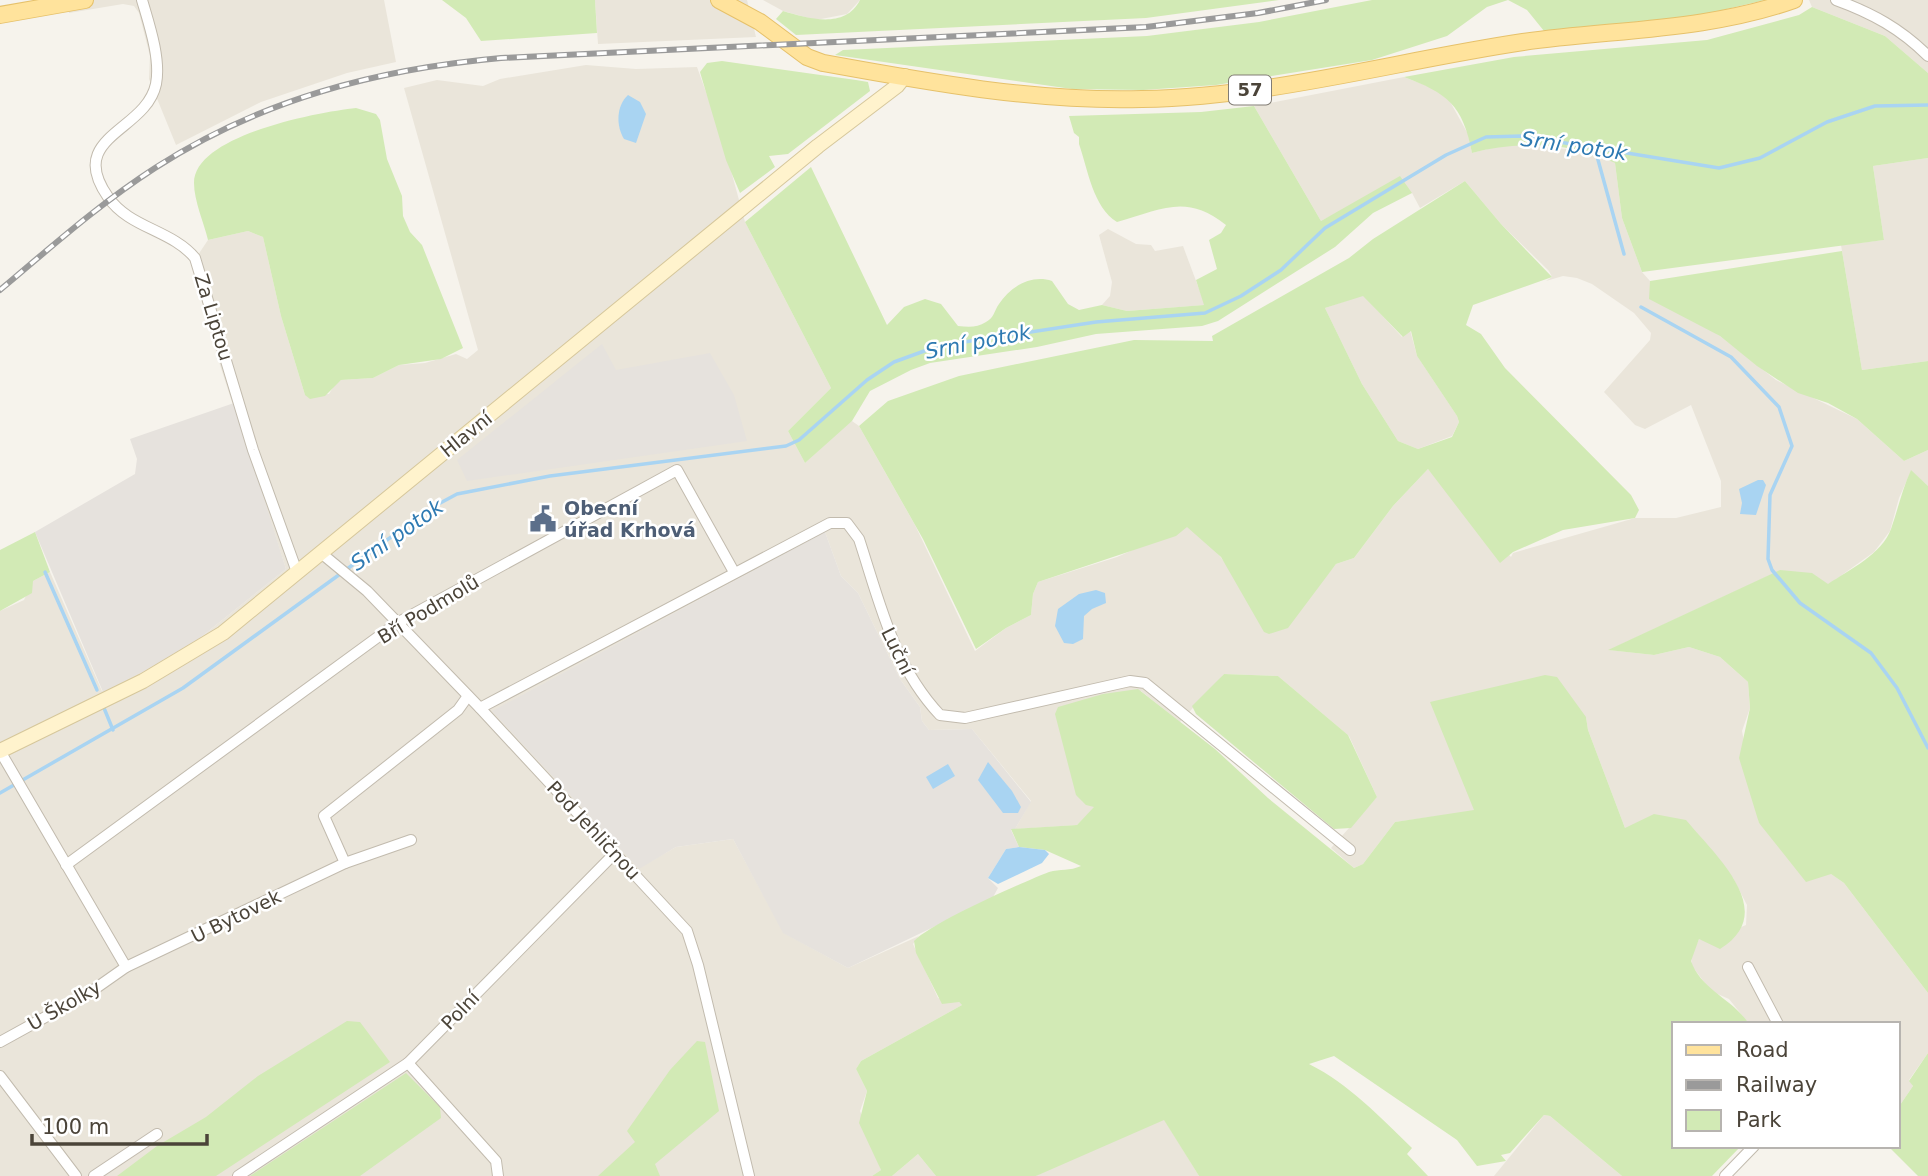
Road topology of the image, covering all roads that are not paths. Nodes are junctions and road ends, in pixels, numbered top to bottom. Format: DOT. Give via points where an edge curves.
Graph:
graph roads {
  1 [pos="85,0"];
  2 [pos="142,0"];
  3 [pos="719,0"];
  4 [pos="1794,0"];
  5 [pos="1836,0"];
  6 [pos="0,15"];
  7 [pos="1928,56"];
  8 [pos="905,76"];
  9 [pos="321,553"];
  10 [pos="297,572"];
  11 [pos="734,572"];
  12 [pos="397,623"];
  13 [pos="468,696"];
  14 [pos="480,708"];
  15 [pos="0,751"];
  16 [pos="411,840"];
  17 [pos="1350,850"];
  18 [pos="615,853"];
  19 [pos="345,863"];
  20 [pos="66,865"];
  21 [pos="126,967"];
  22 [pos="1748,967"];
  23 [pos="1777,1022"];
  24 [pos="0,1042"];
  25 [pos="408,1063"];
  26 [pos="0,1076"];
  27 [pos="157,1134"];
  28 [pos="1752,1148"];
  29 [pos="76,1176"];
  30 [pos="94,1176"];
  31 [pos="238,1176"];
  32 [pos="498,1176"];
  33 [pos="749,1176"];
  34 [pos="1725,1176"];
  1 -- 6 [label="main road"];
  2 -- 10 [label="street, Za Liptou" via="157,67 156,86 141,110 100,147 96,171 100,186 132,219 180,243 195,258 253,450"];
  3 -- 8 [label="main road, 57" via="760,22 807,57"];
  4 -- 8 [label="main road, 57" via="1698,25 1527,42 1217,94 1072,98"];
  5 -- 7 [label="street" via="1896,28"];
  8 -- 9 [label="street, Hlavní"];
  9 -- 10 [label="street, Hlavní"];
  9 -- 12 [label="street, Pod Jehličnou"];
  10 -- 15 [label="street, Hlavní" via="223,633 187,656"];
  11 -- 12 [label="street, Bří Podmolů" via="677,470"];
  11 -- 14 [label="street, Luční"];
  11 -- 17 [label="street, Luční" via="830,523 847,523 859,539 896,653 940,715 965,718 1130,681 1145,683"];
  12 -- 13 [label="street, Pod Jehličnou"];
  12 -- 20 [label="street, Bří Podmolů"];
  13 -- 14 [label="street, Pod Jehličnou"];
  13 -- 19 [label="street" via="458,710 324,816"];
  14 -- 18 [label="street, Pod Jehličnou"];
  15 -- 20 [label="street"];
  16 -- 19 [label="street, U Bytovek"];
  18 -- 25 [label="street, Polní"];
  18 -- 33 [label="street, Pod Jehličnou" via="687,932"];
  19 -- 21 [label="street, U Bytovek"];
  20 -- 21 [label="street"];
  21 -- 24 [label="street, U Školky"];
  22 -- 23 [label="street"];
  25 -- 31 [label="street, Polní"];
  25 -- 32 [label="street" via="496,1161"];
  26 -- 29 [label="street"];
  27 -- 30 [label="street"];
  28 -- 34 [label="street"];
}
